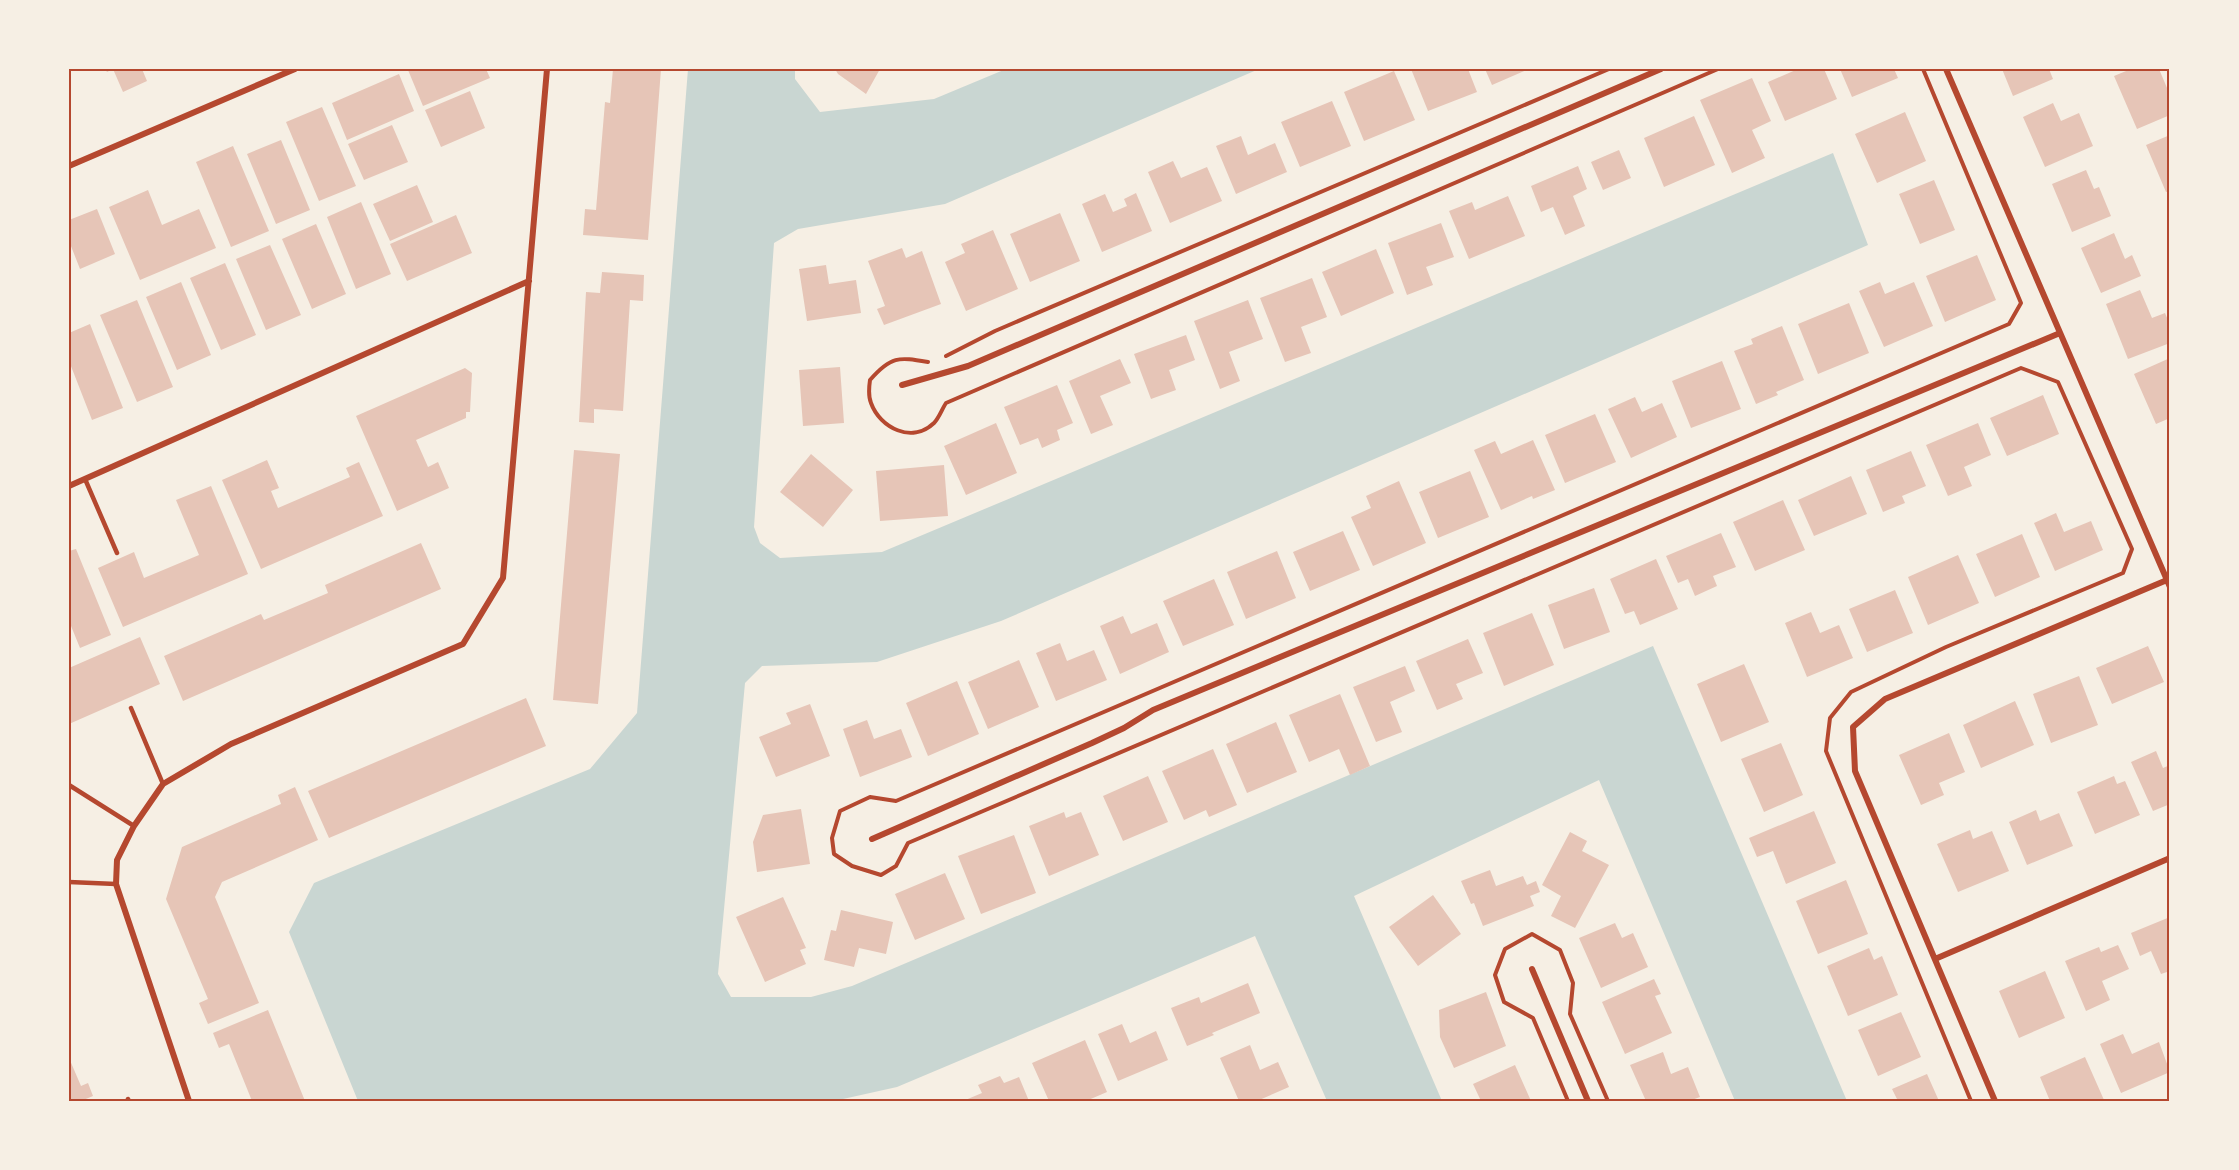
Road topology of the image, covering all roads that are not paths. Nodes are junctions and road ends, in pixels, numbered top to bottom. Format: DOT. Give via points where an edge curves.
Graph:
graph roads {
  1 [pos="295,69"];
  2 [pos="547,69"];
  3 [pos="1660,69"];
  4 [pos="1946,69"];
  5 [pos="69,166"];
  6 [pos="529,281"];
  7 [pos="2060,333"];
  8 [pos="902,385"];
  9 [pos="85,479"];
  10 [pos="69,486"];
  11 [pos="117,553"];
  12 [pos="2167,580"];
  13 [pos="2170,587"];
  14 [pos="131,708"];
  15 [pos="163,784"];
  16 [pos="69,785"];
  17 [pos="134,826"];
  18 [pos="872,838"];
  19 [pos="2170,858"];
  20 [pos="69,882"];
  21 [pos="116,884"];
  22 [pos="1935,959"];
  23 [pos="1532,969"];
  24 [pos="189,1101"];
  25 [pos="1588,1101"];
  26 [pos="1995,1101"];
  1 -- 5 [label="street"];
  2 -- 6 [label="street"];
  3 -- 8 [label="street" via="968,366"];
  4 -- 7 [label="street"];
  6 -- 9 [label="street"];
  6 -- 15 [label="street" via="503,578 463,644 231,744"];
  7 -- 12 [label="street"];
  7 -- 18 [label="street" via="1161,707 1092,743"];
  9 -- 10 [label="street"];
  9 -- 11 [label="lane"];
  12 -- 13 [label="street"];
  12 -- 22 [label="street" via="1885,699 1853,728 1855,771"];
  14 -- 15 [label="lane"];
  15 -- 17 [label="street"];
  16 -- 17 [label="lane"];
  17 -- 21 [label="street" via="117,860"];
  19 -- 22 [label="street"];
  20 -- 21 [label="lane"];
  21 -- 24 [label="street"];
  22 -- 26 [label="street"];
  23 -- 25 [label="street"];
}
